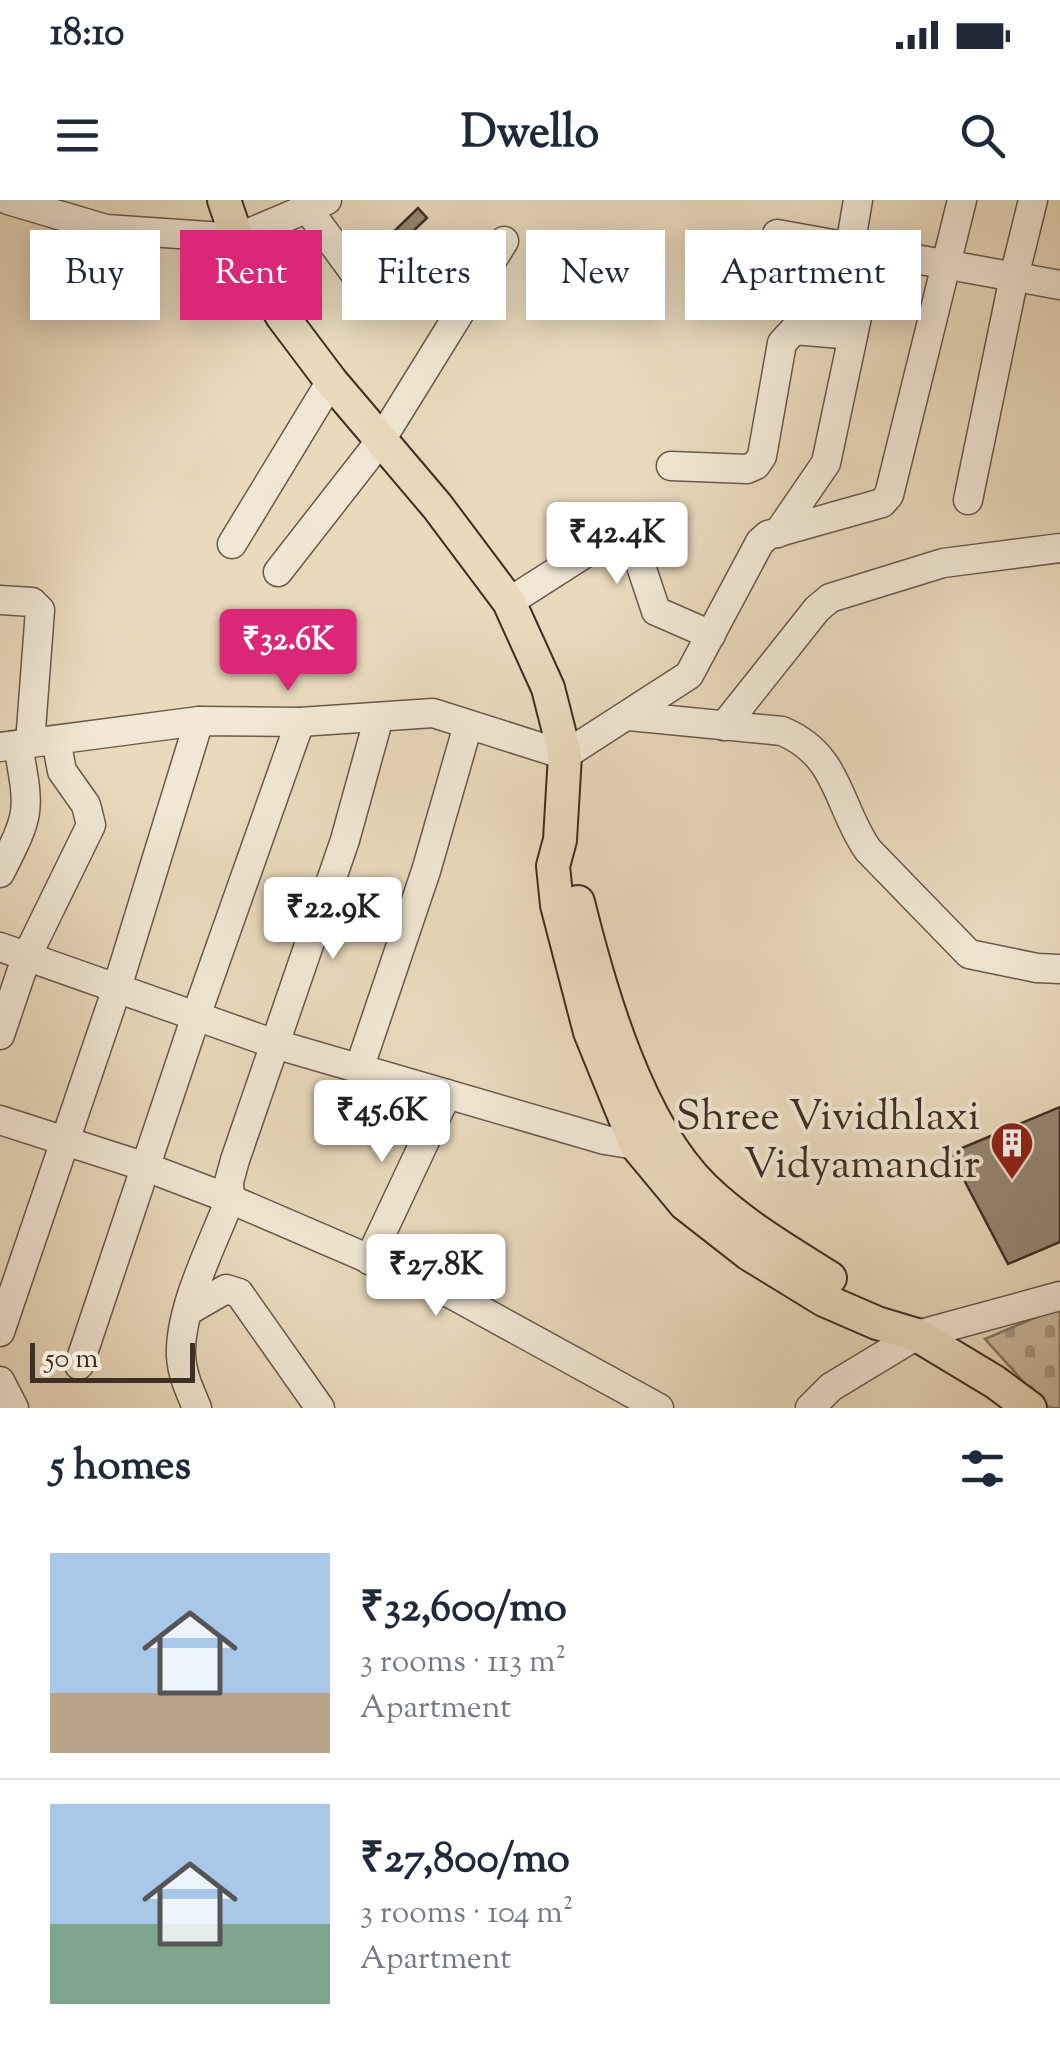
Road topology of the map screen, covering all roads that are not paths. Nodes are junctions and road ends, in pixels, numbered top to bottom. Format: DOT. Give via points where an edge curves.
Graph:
graph roads {
  1 [pos="8,200"];
  2 [pos="224,200"];
  3 [pos="858,200"];
  4 [pos="962,200"];
  5 [pos="1033,200"];
  6 [pos="317,203"];
  7 [pos="233,230"];
  8 [pos="255,230"];
  9 [pos="859,230"];
  10 [pos="180,234"];
  11 [pos="342,246"];
  12 [pos="921,260"];
  13 [pos="948,265"];
  14 [pos="1014,276"];
  15 [pos="1060,285"];
  16 [pos="285,320"];
  17 [pos="455,320"];
  18 [pos="853,320"];
  19 [pos="852,335"];
  20 [pos="331,381"];
  21 [pos="381,440"];
  22 [pos="671,466"];
  23 [pos="968,500"];
  24 [pos="778,533"];
  25 [pos="232,544"];
  26 [pos="1060,548"];
  27 [pos="278,572"];
  28 [pos="0,600"];
  29 [pos="509,602"];
  30 [pos="711,635"];
  31 [pos="629,716"];
  32 [pos="379,717"];
  33 [pos="199,722"];
  34 [pos="300,722"];
  35 [pos="468,724"];
  36 [pos="724,726"];
  37 [pos="26,744"];
  38 [pos="565,755"];
  39 [pos="0,873"];
  40 [pos="13,952"];
  41 [pos="1060,968"];
  42 [pos="116,990"];
  43 [pos="196,1016"];
  44 [pos="0,1035"];
  45 [pos="275,1044"];
  46 [pos="359,1068"];
  47 [pos="447,1094"];
  48 [pos="0,1120"];
  49 [pos="65,1141"];
  50 [pos="651,1142"];
  51 [pos="146,1167"];
  52 [pos="230,1199"];
  53 [pos="370,1260"];
  54 [pos="1060,1296"];
  55 [pos="188,1311"];
  56 [pos="0,1332"];
  57 [pos="917,1334"];
  58 [pos="80,1365"];
  59 [pos="0,1382"];
  60 [pos="14,1408"];
  61 [pos="196,1408"];
  62 [pos="320,1408"];
  63 [pos="659,1408"];
  64 [pos="810,1408"];
  65 [pos="1030,1408"];
  1 -- 10 [label="street" via="106,229"];
  2 -- 7 [label="main road"];
  3 -- 9 [label="street"];
  4 -- 13 [label="street"];
  5 -- 14 [label="street"];
  6 -- 8 [label="street"];
  6 -- 11 [label="street"];
  12 -- 13 [label="street"];
  13 -- 14 [label="street"];
  13 -- 24 [label="street" via="889,495"];
  14 -- 15 [label="street"];
  14 -- 23 [label="street"];
  16 -- 20 [label="main road"];
  17 -- 21 [label="street"];
  18 -- 19 [label="street"];
  19 -- 22 [label="street" via="794,330 782,343 756,465"];
  19 -- 24 [label="street" via="826,463"];
  20 -- 21 [label="main road"];
  20 -- 25 [label="street"];
  21 -- 27 [label="street"];
  21 -- 29 [label="main road"];
  24 -- 30 [label="street" via="751,553"];
  26 -- 36 [label="street" via="943,563 830,598"];
  28 -- 37 [label="street" via="32,602 40,610"];
  29 -- 30 [label="street" via="622,535 634,546 656,612"];
  29 -- 38 [label="main road" via="548,688"];
  30 -- 31 [label="street" via="689,675"];
  31 -- 36 [label="street"];
  31 -- 38 [label="street"];
  32 -- 34 [label="street"];
  32 -- 35 [label="street" via="432,713"];
  32 -- 45 [label="street"];
  33 -- 34 [label="street"];
  33 -- 37 [label="street"];
  33 -- 42 [label="street"];
  34 -- 43 [label="street"];
  35 -- 38 [label="street"];
  35 -- 46 [label="street"];
  36 -- 41 [label="street" via="782,731 811,747 840,788 868,850 969,954"];
  37 -- 39 [label="street" via="26,822"];
  37 -- 40 [label="street" via="62,771 92,825"];
  38 -- 50 [label="main road" via="553,866 557,905 590,1032"];
  40 -- 42 [label="street"];
  40 -- 44 [label="street"];
  42 -- 43 [label="street"];
  42 -- 49 [label="street"];
  43 -- 45 [label="street"];
  43 -- 51 [label="street"];
  45 -- 46 [label="street"];
  45 -- 52 [label="street" via="235,1160"];
  46 -- 47 [label="street"];
  47 -- 50 [label="street" via="605,1140"];
  47 -- 53 [label="street"];
  48 -- 49 [label="street"];
  49 -- 51 [label="street"];
  49 -- 56 [label="street"];
  50 -- 57 [label="main road" via="685,1204 749,1254 824,1300"];
  51 -- 52 [label="street"];
  51 -- 58 [label="street"];
  52 -- 53 [label="street"];
  52 -- 55 [label="street"];
  53 -- 63 [label="street" via="453,1295"];
  54 -- 57 [label="street"];
  55 -- 61 [label="street" via="181,1354"];
  55 -- 62 [label="street" via="226,1289 240,1293"];
  57 -- 64 [label="street"];
  57 -- 65 [label="main road"];
  59 -- 60 [label="street"];
}
